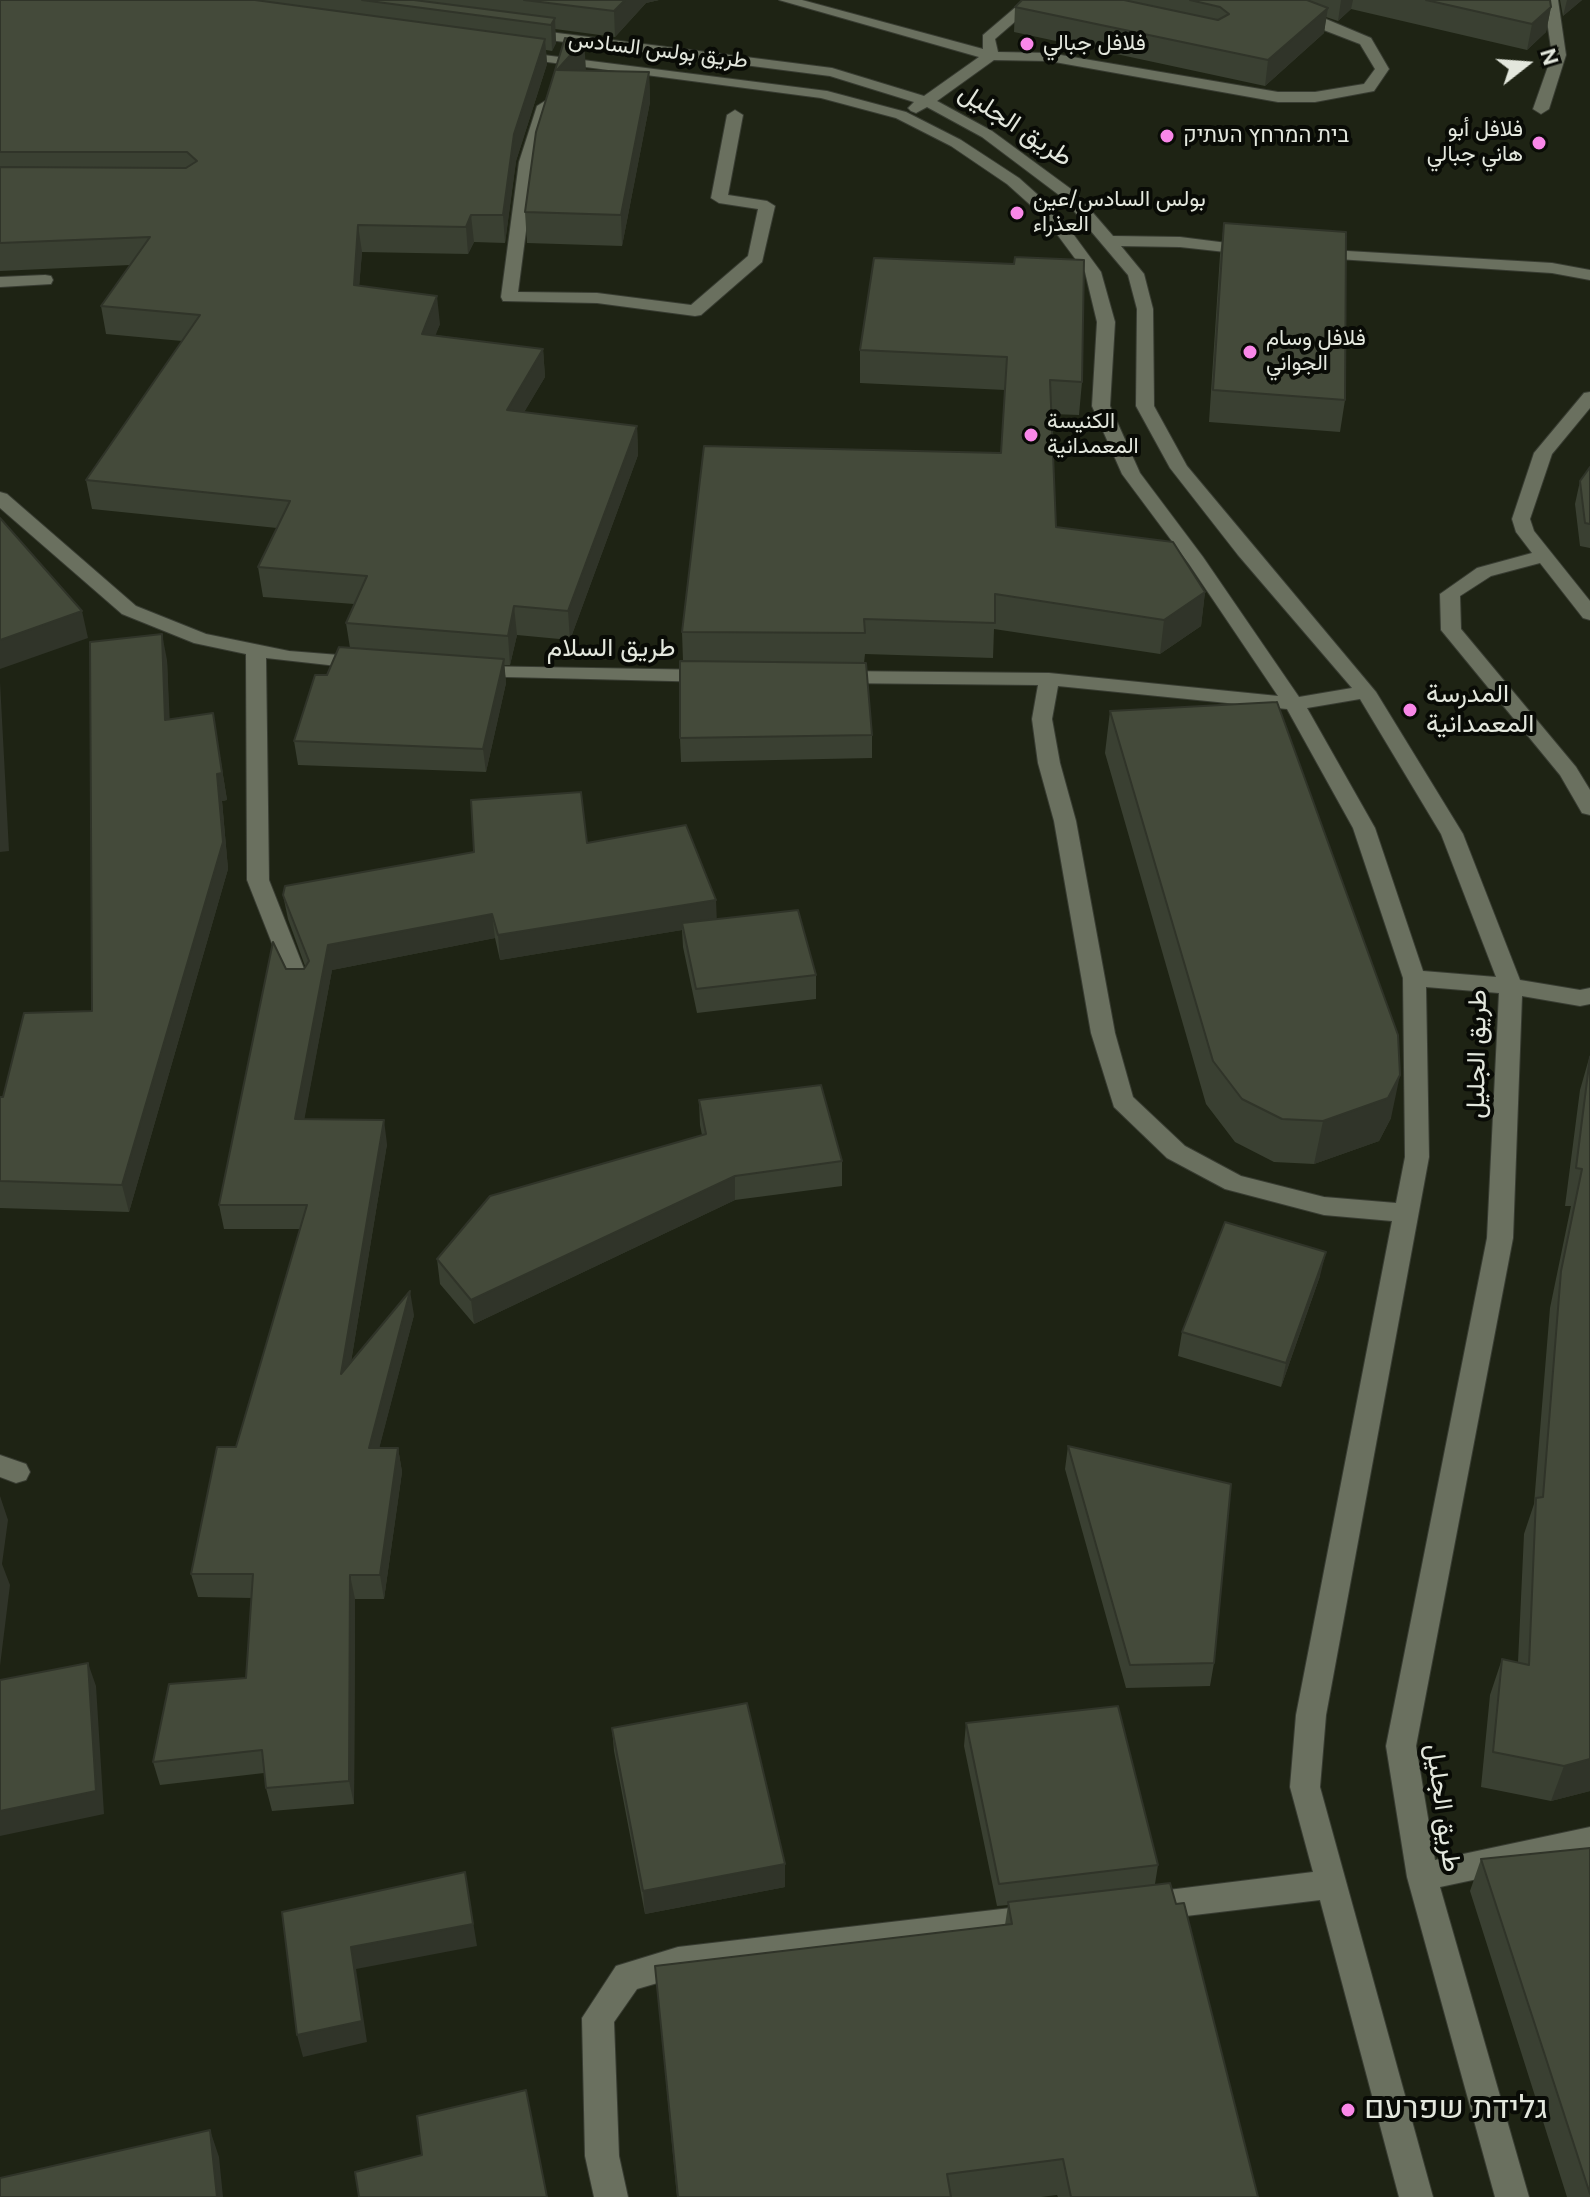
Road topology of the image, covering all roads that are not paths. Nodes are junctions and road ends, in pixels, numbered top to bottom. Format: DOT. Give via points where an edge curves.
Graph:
graph roads {
  1 [pos="786,0"];
  2 [pos="1253,0"];
  3 [pos="1551,0"];
  4 [pos="1042,1"];
  5 [pos="513,31"];
  6 [pos="566,39"];
  7 [pos="496,52"];
  8 [pos="991,56"];
  9 [pos="554,75"];
  10 [pos="928,102"];
  11 [pos="1541,109"];
  12 [pos="735,115"];
  13 [pos="901,115"];
  14 [pos="1111,241"];
  15 [pos="1266,251"];
  16 [pos="1297,253"];
  17 [pos="1590,275"];
  18 [pos="45,280"];
  19 [pos="0,282"];
  20 [pos="1590,397"];
  21 [pos="0,498"];
  22 [pos="1544,556"];
  23 [pos="1587,607"];
  24 [pos="256,650"];
  25 [pos="379,665"];
  26 [pos="454,671"];
  27 [pos="736,676"];
  28 [pos="816,677"];
  29 [pos="1049,679"];
  30 [pos="1366,692"];
  31 [pos="1294,704"];
  32 [pos="1590,808"];
  33 [pos="1414,978"];
  34 [pos="299,984"];
  35 [pos="1511,986"];
  36 [pos="1590,996"];
  37 [pos="1406,1213"];
  38 [pos="1590,1841"];
  39 [pos="1422,1877"];
  40 [pos="1332,1884"];
  41 [pos="1114,1910"];
  42 [pos="1067,1916"];
  43 [pos="611,2197"];
  44 [pos="1416,2197"];
  45 [pos="1512,2197"];
  1 -- 8 [label="street"];
  2 -- 8 [label="street" via="1366,41 1382,69 1369,88 1278,97 1063,59"];
  3 -- 11 [label="street" via="1559,55"];
  4 -- 8 [label="street" via="988,38"];
  5 -- 6 [label="street, طريق بولس السادس"];
  6 -- 9 [label="street"];
  6 -- 10 [label="street, طريق بولس السادس" via="832,72"];
  7 -- 9 [label="street, طريق بولس السادس"];
  8 -- 10 [label="street"];
  9 -- 12 [label="street" via="527,162 509,297 597,298 695,311 756,258 767,206 719,198"];
  9 -- 13 [label="street, طريق بولس السادس" via="822,94"];
  10 -- 13 [label="street"];
  10 -- 14 [label="street, طريق الجليل" via="1021,158 1069,195"];
  13 -- 31 [label="street, طريق الجليل" via="1013,181 1051,215 1093,272 1106,322 1101,406 1131,474"];
  14 -- 15 [label="street"];
  14 -- 30 [label="street, طريق الجليل" via="1136,274 1145,309 1145,406 1179,468"];
  16 -- 17 [label="street" via="1552,268"];
  18 -- 19 [label="street"];
  20 -- 22 [label="street" via="1543,453 1521,519"];
  21 -- 24 [label="street" via="129,610 201,639"];
  22 -- 23 [label="street"];
  22 -- 32 [label="street" via="1484,572 1450,594 1451,630 1569,772"];
  24 -- 25 [label="street"];
  24 -- 34 [label="street" via="258,880"];
  26 -- 27 [label="street, طريق السلام"];
  28 -- 29 [label="street"];
  29 -- 31 [label="street"];
  29 -- 37 [label="street" via="1042,719 1049,763 1065,821 1103,1033 1122,1101 1176,1152 1234,1183 1324,1206"];
  30 -- 31 [label="street"];
  30 -- 35 [label="street, طريق الجليل" via="1452,834"];
  31 -- 33 [label="street, طريق الجليل" via="1364,828"];
  33 -- 35 [label="street"];
  33 -- 37 [label="street, طريق الجليل" via="1417,1157"];
  35 -- 36 [label="street"];
  35 -- 39 [label="street, طريق الجليل" via="1500,1238 1401,1746"];
  37 -- 40 [label="street, طريق الجليل" via="1311,1715 1305,1787"];
  38 -- 39 [label="street"];
  39 -- 45 [label="street, طريق الجليل"];
  40 -- 41 [label="street"];
  40 -- 44 [label="street, طريق الجليل"];
  42 -- 43 [label="street" via="678,1962 627,1977 598,2018 602,2156"];
}
